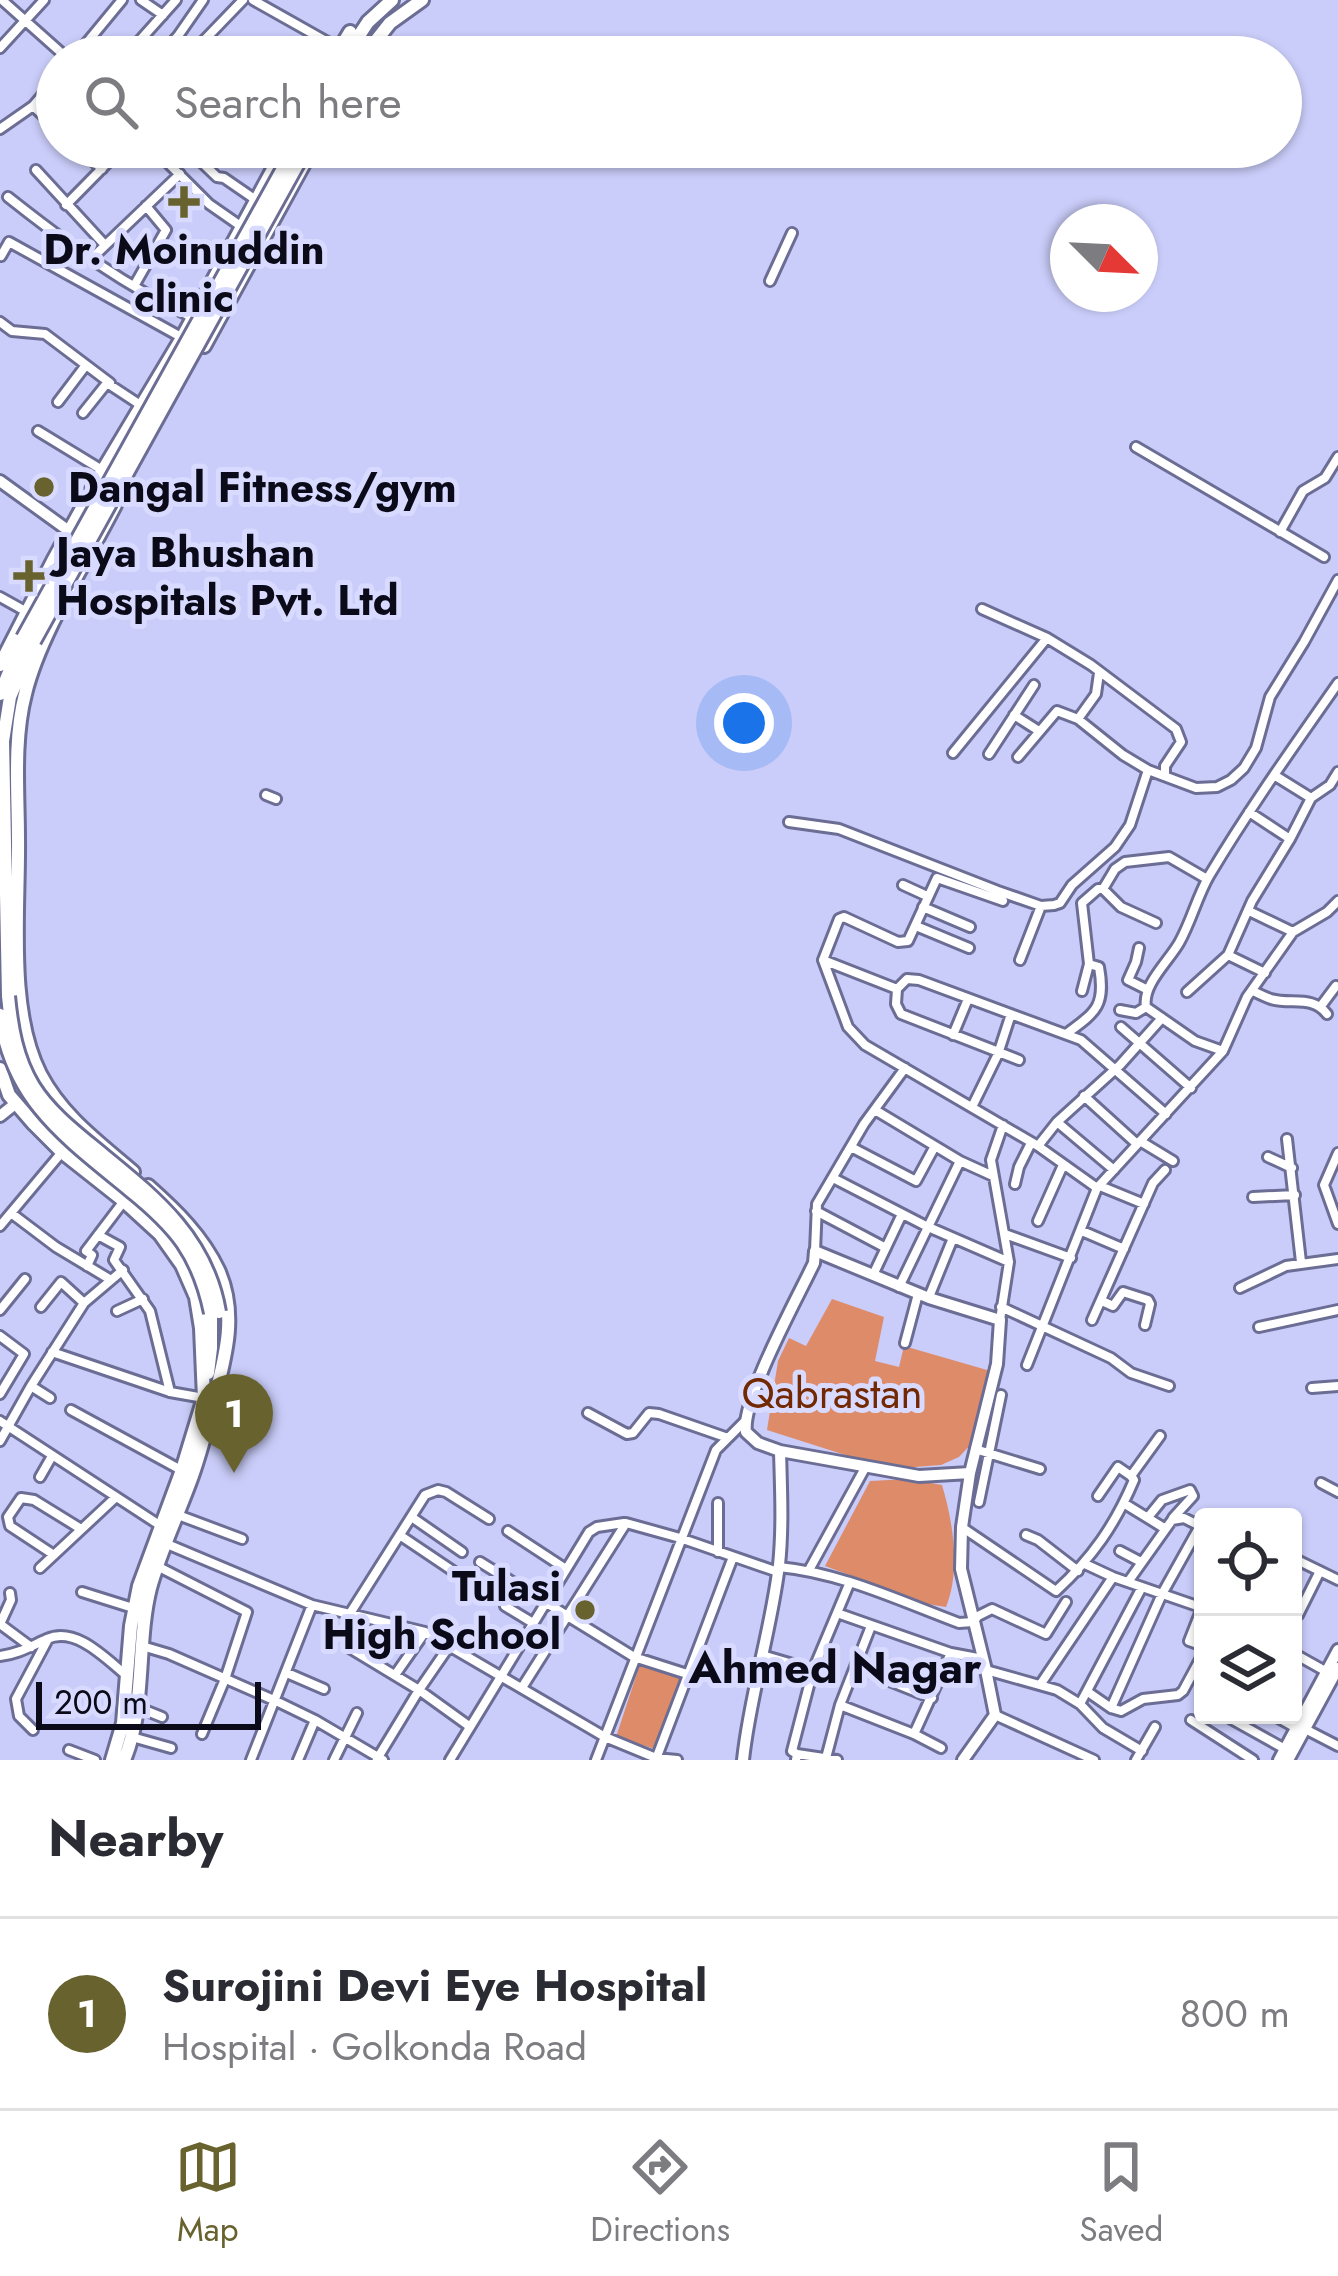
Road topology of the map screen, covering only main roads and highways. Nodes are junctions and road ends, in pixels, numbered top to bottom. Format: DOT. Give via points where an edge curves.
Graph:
graph roads {
  1 [pos="378,0"];
  2 [pos="392,0"];
  3 [pos="410,0"];
  4 [pos="422,0"];
  5 [pos="353,36"];
  6 [pos="356,36"];
  7 [pos="372,36"];
  8 [pos="378,36"];
  9 [pos="274,168"];
  10 [pos="283,168"];
  11 [pos="298,168"];
  12 [pos="299,168"];
  13 [pos="158,379"];
  14 [pos="178,391"];
  15 [pos="0,665"];
  16 [pos="0,694"];
  17 [pos="0,1015"];
  18 [pos="0,1070"];
  19 [pos="8,1096"];
  20 [pos="88,1134"];
  21 [pos="68,1156"];
  22 [pos="215,1313"];
  23 [pos="210,1396"];
  24 [pos="112,1760"];
  25 [pos="124,1760"];
  1 -- 5 [label="highway"];
  2 -- 6 [label="highway"];
  3 -- 7 [label="highway"];
  4 -- 8 [label="highway"];
  9 -- 13 [label="highway"];
  10 -- 16 [label="highway, bridge" via="23,638"];
  11 -- 22 [label="highway, bridge" via="22,664 3,741 8,996 25,1070 58,1117 179,1222 217,1294"];
  12 -- 14 [label="highway"];
  13 -- 14 [label="highway"];
  13 -- 15 [label="highway"];
  14 -- 20 [label="highway" via="47,637 21,715 23,1017 38,1070"];
  17 -- 22 [label="highway, bridge" via="16,1073 37,1107 172,1229"];
  18 -- 19 [label="highway"];
  19 -- 21 [label="highway"];
  20 -- 21 [label="highway"];
  20 -- 23 [label="highway" via="180,1214 218,1269 229,1333"];
  21 -- 23 [label="highway" via="160,1234 182,1265 196,1297"];
  22 -- 23 [label="highway" via="221,1349"];
  23 -- 24 [label="highway" via="139,1586"];
  23 -- 25 [label="highway" via="142,1627"];
}
